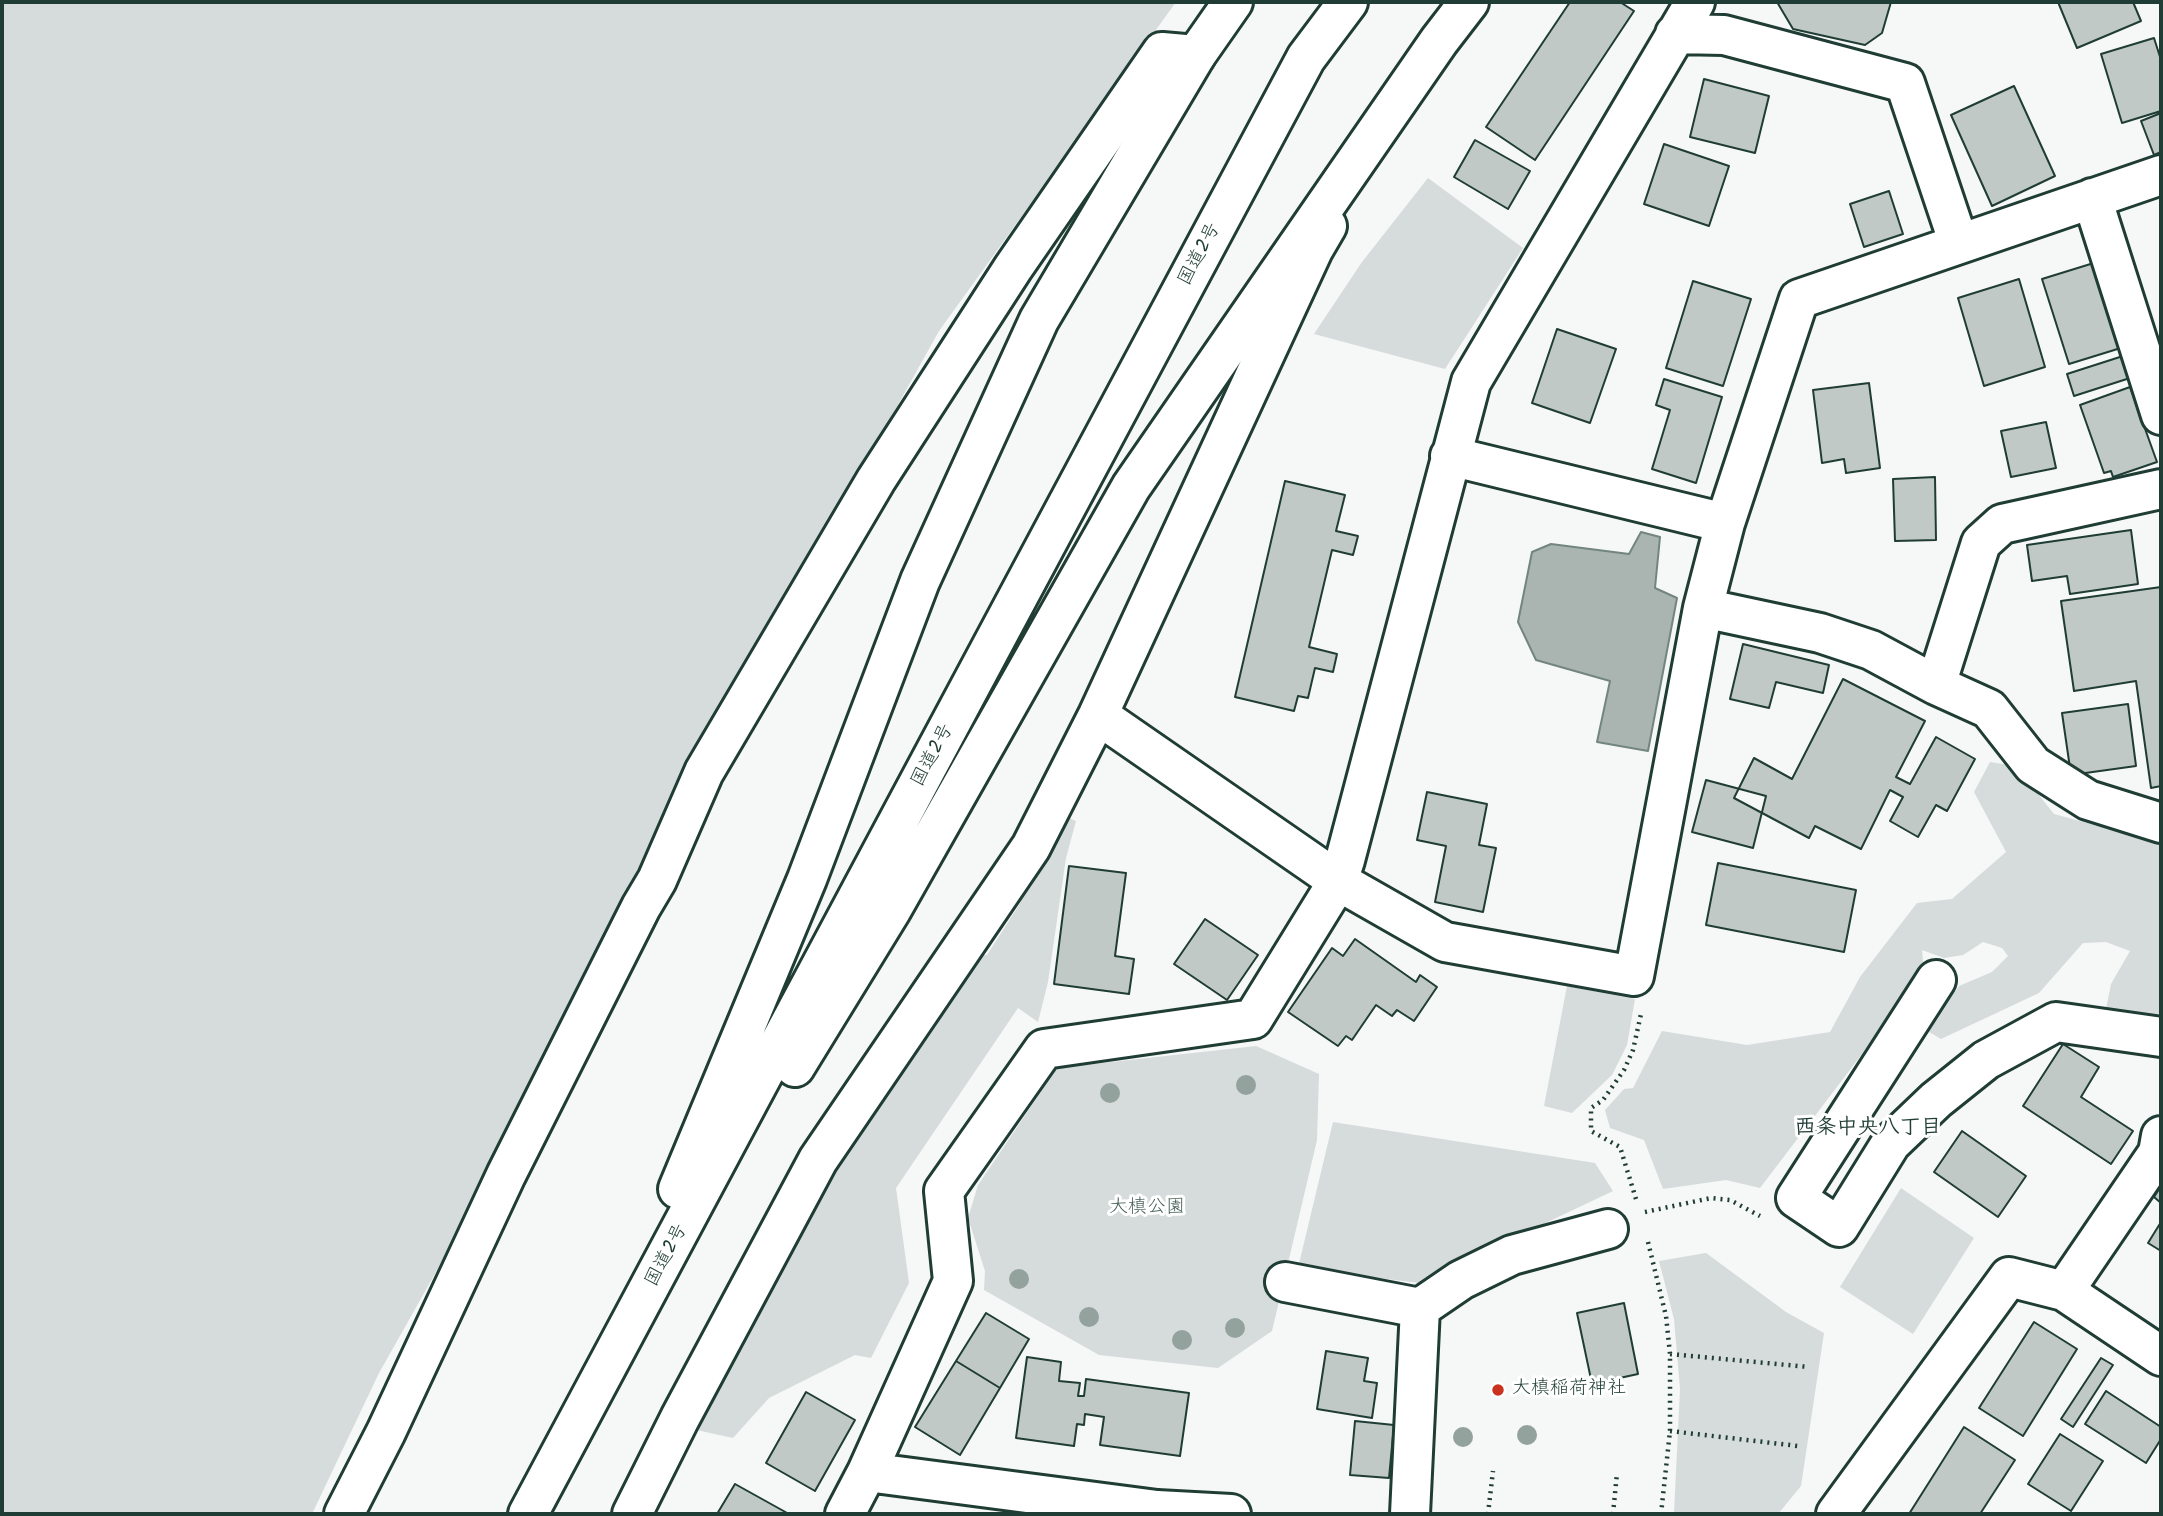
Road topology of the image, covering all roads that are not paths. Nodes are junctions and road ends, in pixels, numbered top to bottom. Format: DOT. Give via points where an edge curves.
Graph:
graph roads {
  1 [pos="1233,2"];
  2 [pos="1348,2"];
  3 [pos="1469,2"];
  4 [pos="1695,2"];
  5 [pos="1675,34"];
  6 [pos="1439,41"];
  7 [pos="1196,55"];
  8 [pos="2161,175"];
  9 [pos="2092,198"];
  10 [pos="1959,244"];
  11 [pos="2161,415"];
  12 [pos="1450,456"];
  13 [pos="2161,489"];
  14 [pos="1725,523"];
  15 [pos="1703,608"];
  16 [pos="1936,685"];
  17 [pos="1098,715"];
  18 [pos="2161,823"];
  19 [pos="1338,881"];
  20 [pos="1936,980"];
  21 [pos="2161,1037"];
  22 [pos="2161,1136"];
  23 [pos="1624,1221"];
  24 [pos="1285,1282"];
  25 [pos="2064,1292"];
  26 [pos="1420,1308"];
  27 [pos="2161,1356"];
  28 [pos="590,1401"];
  29 [pos="867,1472"];
  30 [pos="1156,1512"];
  31 [pos="344,1514"];
  32 [pos="528,1514"];
  33 [pos="632,1514"];
  34 [pos="845,1514"];
  35 [pos="1231,1514"];
  36 [pos="1410,1514"];
  37 [pos="1836,1514"];
  1 -- 7 [label="main road"];
  2 -- 28 [label="main road, 国道2号" via="1300,70"];
  3 -- 6 [label="main road"];
  4 -- 5 [label="main road"];
  5 -- 10 [label="main road" via="1724,35 1905,83"];
  5 -- 12 [label="main road" via="1471,382"];
  6 -- 17 [label="main road" via="1313,250"];
  6 -- 28 [label="main road" via="1131,487 892,909"];
  7 -- 28 [label="main road" via="1039,320 920,581 807,879"];
  7 -- 31 [label="main road" via="1162,52 1021,256 876,480 711,761 657,880 506,1175"];
  8 -- 9 [label="main road"];
  9 -- 10 [label="main road"];
  9 -- 11 [label="main road"];
  10 -- 14 [label="main road" via="1799,299"];
  12 -- 14 [label="main road"];
  12 -- 19 [label="main road"];
  13 -- 16 [label="main road" via="2002,524 1981,543"];
  14 -- 15 [label="main road"];
  15 -- 16 [label="main road" via="1820,633 1871,650"];
  15 -- 19 [label="main road" via="1634,976 1445,942"];
  16 -- 18 [label="main road" via="1989,709 2034,765 2088,800"];
  17 -- 19 [label="main road"];
  17 -- 33 [label="main road" via="1031,847 818,1160"];
  19 -- 29 [label="main road" via="1253,1019 1044,1049 944,1191 953,1281"];
  20 -- 21 [label="main road" via="1796,1198 1839,1227 1891,1143 1986,1060 2056,1022"];
  22 -- 25 [label="main road" via="2158,1153"];
  23 -- 26 [label="main road" via="1511,1255 1461,1280"];
  24 -- 26 [label="main road"];
  25 -- 27 [label="main road"];
  25 -- 37 [label="main road" via="2009,1277"];
  26 -- 36 [label="main road"];
  28 -- 32 [label="main road, 国道2号"];
  29 -- 30 [label="main road"];
  29 -- 34 [label="main road"];
  30 -- 35 [label="main road"];
}
